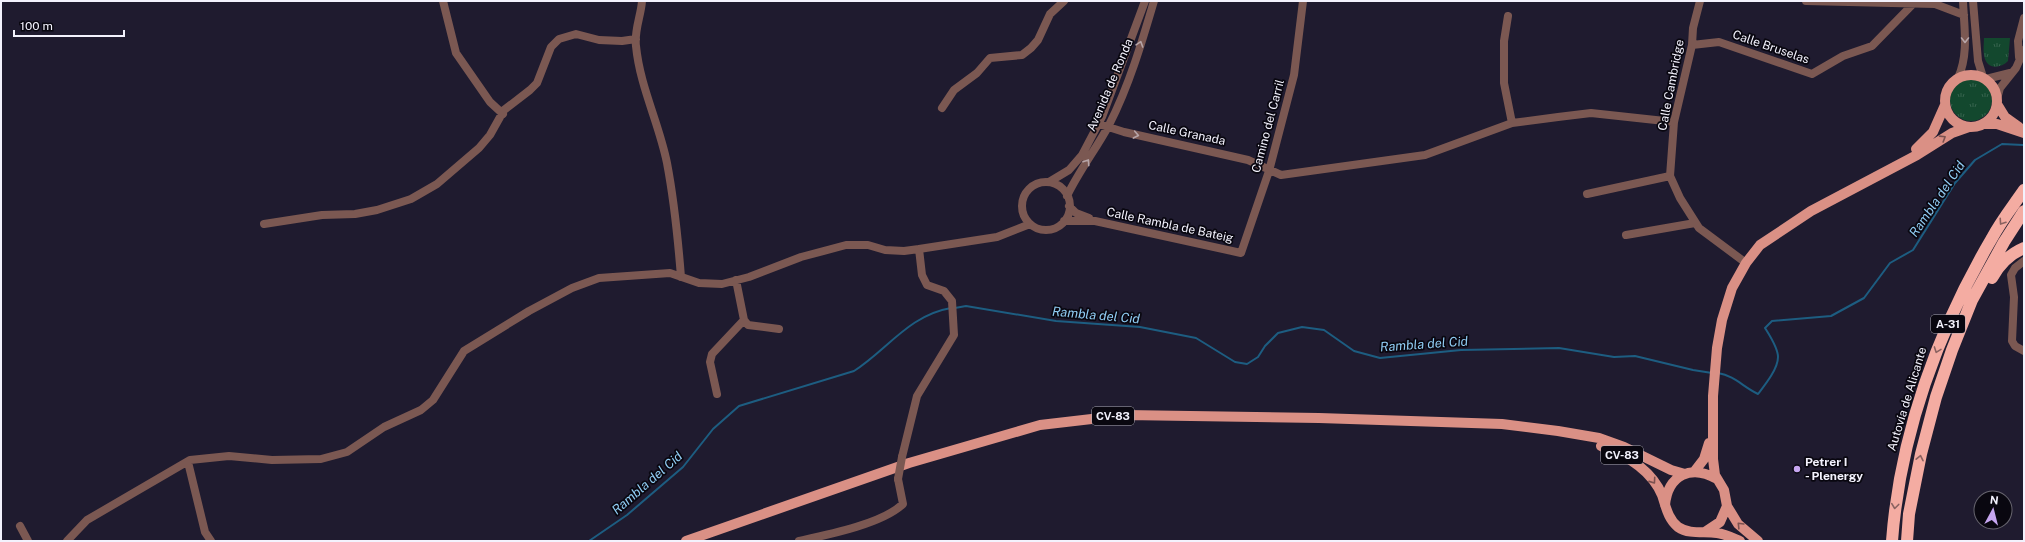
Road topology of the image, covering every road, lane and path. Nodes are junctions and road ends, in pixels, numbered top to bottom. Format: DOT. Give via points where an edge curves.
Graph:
graph roads {
  1 [pos="443,1"];
  2 [pos="642,1"];
  3 [pos="1064,1"];
  4 [pos="1145,1"];
  5 [pos="1154,1"];
  6 [pos="1303,1"];
  7 [pos="1700,1"];
  8 [pos="1806,1"];
  9 [pos="1963,1"];
  10 [pos="1972,1"];
  11 [pos="1913,4"];
  12 [pos="1964,14"];
  13 [pos="1508,16"];
  14 [pos="2024,18"];
  15 [pos="636,39"];
  16 [pos="1692,45"];
  17 [pos="2024,50"];
  18 [pos="2017,65"];
  19 [pos="1958,78"];
  20 [pos="1984,78"];
  21 [pos="1997,102"];
  22 [pos="1945,106"];
  23 [pos="942,108"];
  24 [pos="503,114"];
  25 [pos="1674,122"];
  26 [pos="1099,124"];
  27 [pos="1512,124"];
  28 [pos="1982,124"];
  29 [pos="1108,127"];
  30 [pos="1969,127"];
  31 [pos="2024,132"];
  32 [pos="1897,164"];
  33 [pos="1269,171"];
  34 [pos="1670,176"];
  35 [pos="1049,182"];
  36 [pos="2024,190"];
  37 [pos="1587,194"];
  38 [pos="1067,196"];
  39 [pos="1070,206"];
  40 [pos="2024,211"];
  41 [pos="1024,216"];
  42 [pos="1064,221"];
  43 [pos="1095,221"];
  44 [pos="1695,222"];
  45 [pos="264,224"];
  46 [pos="1030,224"];
  47 [pos="1018,228"];
  48 [pos="1626,235"];
  49 [pos="2024,248"];
  50 [pos="919,249"];
  51 [pos="1241,253"];
  52 [pos="2024,261"];
  53 [pos="1746,262"];
  54 [pos="681,277"];
  55 [pos="736,280"];
  56 [pos="744,320"];
  57 [pos="1966,320"];
  58 [pos="779,329"];
  59 [pos="2024,351"];
  60 [pos="717,394"];
  61 [pos="1712,429"];
  62 [pos="1558,431"];
  63 [pos="188,462"];
  64 [pos="1689,473"];
  65 [pos="1717,479"];
  66 [pos="1666,505"];
  67 [pos="1727,506"];
  68 [pos="20,526"];
  69 [pos="1705,532"];
  70 [pos="28,541"];
  71 [pos="67,541"];
  72 [pos="211,541"];
  73 [pos="686,541"];
  74 [pos="799,541"];
  75 [pos="1740,541"];
  76 [pos="1758,541"];
  77 [pos="1892,541"];
  78 [pos="1907,541"];
  1 -- 24 [label="street" via="456,53 490,102"];
  2 -- 15 [label="street"];
  3 -- 23 [label="street" via="1050,14 1038,40 1031,48 1022,55 990,58 977,73 954,90"];
  4 -- 26 [label="street, Avenida de Ronda"];
  29 -- 5 [label="street, Avenida de Ronda, one-way" via="1135,60"];
  6 -- 33 [label="street, Camino del Carril" via="1294,76"];
  7 -- 16 [label="street, Calle Cambridge"];
  8 -- 11 [label="street"];
  9 -- 12 [label="street"];
  10 -- 20 [label="street" via="1978,61"];
  11 -- 12 [label="street" via="1935,4"];
  11 -- 16 [label="street, Calle Bruselas" via="1872,46 1843,56 1812,74 1719,42"];
  12 -- 19 [label="street, one-way" via="1963,61"];
  13 -- 27 [label="street" via="1504,41 1504,84"];
  14 -- 18 [label="street" via="2018,41"];
  15 -- 24 [label="street" via="599,40 576,34 559,39 551,47 537,83 504,110"];
  15 -- 54 [label="street" via="642,84 667,162"];
  16 -- 25 [label="street, Calle Cambridge"];
  17 -- 18 [label="street"];
  18 -- 20 [label="street"];
  18 -- 21 [label="street" via="2000,88"];
  19 -- 20 [label="main road" via="1970,75"];
  19 -- 22 [label="main road" via="1947,90"];
  20 -- 21 [label="main road" via="1992,85"];
  21 -- 28 [label="main road" via="1992,116"];
  21 -- 31 [label="main road" via="2005,117"];
  22 -- 30 [label="main road" via="1953,120"];
  22 -- 32 [label="main road" via="1934,132"];
  24 -- 45 [label="street" via="479,148 437,184 411,199 377,210"];
  25 -- 27 [label="street, Calle Granada" via="1591,113"];
  25 -- 34 [label="street, Calle Cambridge"];
  26 -- 29 [label="street, Calle Granada"];
  26 -- 35 [label="street, Avenida de Ronda" via="1082,155 1069,170"];
  27 -- 33 [label="street, Calle Granada" via="1425,155 1281,175"];
  28 -- 30 [label="main road"];
  28 -- 31 [label="main road" via="1997,124"];
  29 -- 33 [label="street, Calle Granada, one-way" via="1248,160"];
  38 -- 29 [label="street, Avenida de Ronda, one-way"];
  32 -- 30 [label="main road, one-way" via="1952,133"];
  32 -- 53 [label="main road" via="1784,227 1760,245"];
  33 -- 51 [label="street, Camino del Carril"];
  34 -- 37 [label="street"];
  34 -- 44 [label="street, Calle Cambridge"];
  35 -- 38 [label="street" via="1060,187"];
  35 -- 41 [label="street" via="1034,185 1024,196"];
  36 -- 77 [label="highway, Autovía de Alicante / A-31, one-way" via="1992,237 1955,306 1938,346 1922,392 1901,471"];
  38 -- 39 [label="street"];
  39 -- 42 [label="street"];
  39 -- 43 [label="street, Calle Rambla de Bateig" via="1076,213"];
  40 -- 57 [label="highway, A-31" via="1975,295"];
  41 -- 46 [label="street"];
  41 -- 47 [label="street"];
  42 -- 43 [label="street, Calle Rambla de Bateig"];
  42 -- 46 [label="street" via="1044,230"];
  43 -- 51 [label="street, Calle Rambla de Bateig"];
  44 -- 48 [label="street"];
  44 -- 53 [label="street, Calle Cambridge" via="1705,234"];
  46 -- 47 [label="street"];
  47 -- 50 [label="street" via="997,237"];
  49 -- 57 [label="highway" via="2013,253 1994,274"];
  50 -- 55 [label="street" via="885,250 868,245 846,245 801,257"];
  50 -- 74 [label="street, bridge" via="920,268 927,285 944,291 952,301 954,335 917,396 898,480 903,504 896,511 862,525"];
  52 -- 59 [label="street" via="2011,275 2014,296 2012,341"];
  53 -- 61 [label="main road" via="1732,288 1722,320 1717,348"];
  54 -- 55 [label="street" via="722,284"];
  54 -- 63 [label="street" via="670,273 599,278 572,288 464,351 433,400 421,410 384,427 347,452 321,459 272,460 229,456"];
  55 -- 56 [label="street"];
  56 -- 58 [label="street" via="748,325"];
  56 -- 60 [label="street" via="712,354 710,362"];
  78 -- 57 [label="highway, A-31, one-way" via="1909,514 1930,418 1952,350"];
  61 -- 64 [label="main road" via="1704,459"];
  61 -- 65 [label="main road" via="1713,460"];
  62 -- 64 [label="main road, CV-83" via="1624,447 1671,470"];
  62 -- 66 [label="main road, CV-83, one-way" via="1632,460 1648,474"];
  62 -- 73 [label="main road, CV-83" via="1486,423 1126,415 1040,425 909,463"];
  63 -- 71 [label="street" via="87,520"];
  63 -- 72 [label="street" via="205,532"];
  64 -- 65 [label="main road, CV-83" via="1708,474"];
  64 -- 66 [label="main road" via="1670,486 1666,495"];
  65 -- 67 [label="main road" via="1724,490"];
  66 -- 69 [label="main road, CV-83" via="1668,514 1679,528 1691,532"];
  67 -- 69 [label="main road" via="1720,522"];
  76 -- 67 [label="main road, one-way" via="1738,524"];
  68 -- 70 [label="street"];
  69 -- 75 [label="main road, CV-83" via="1720,533"];
}
